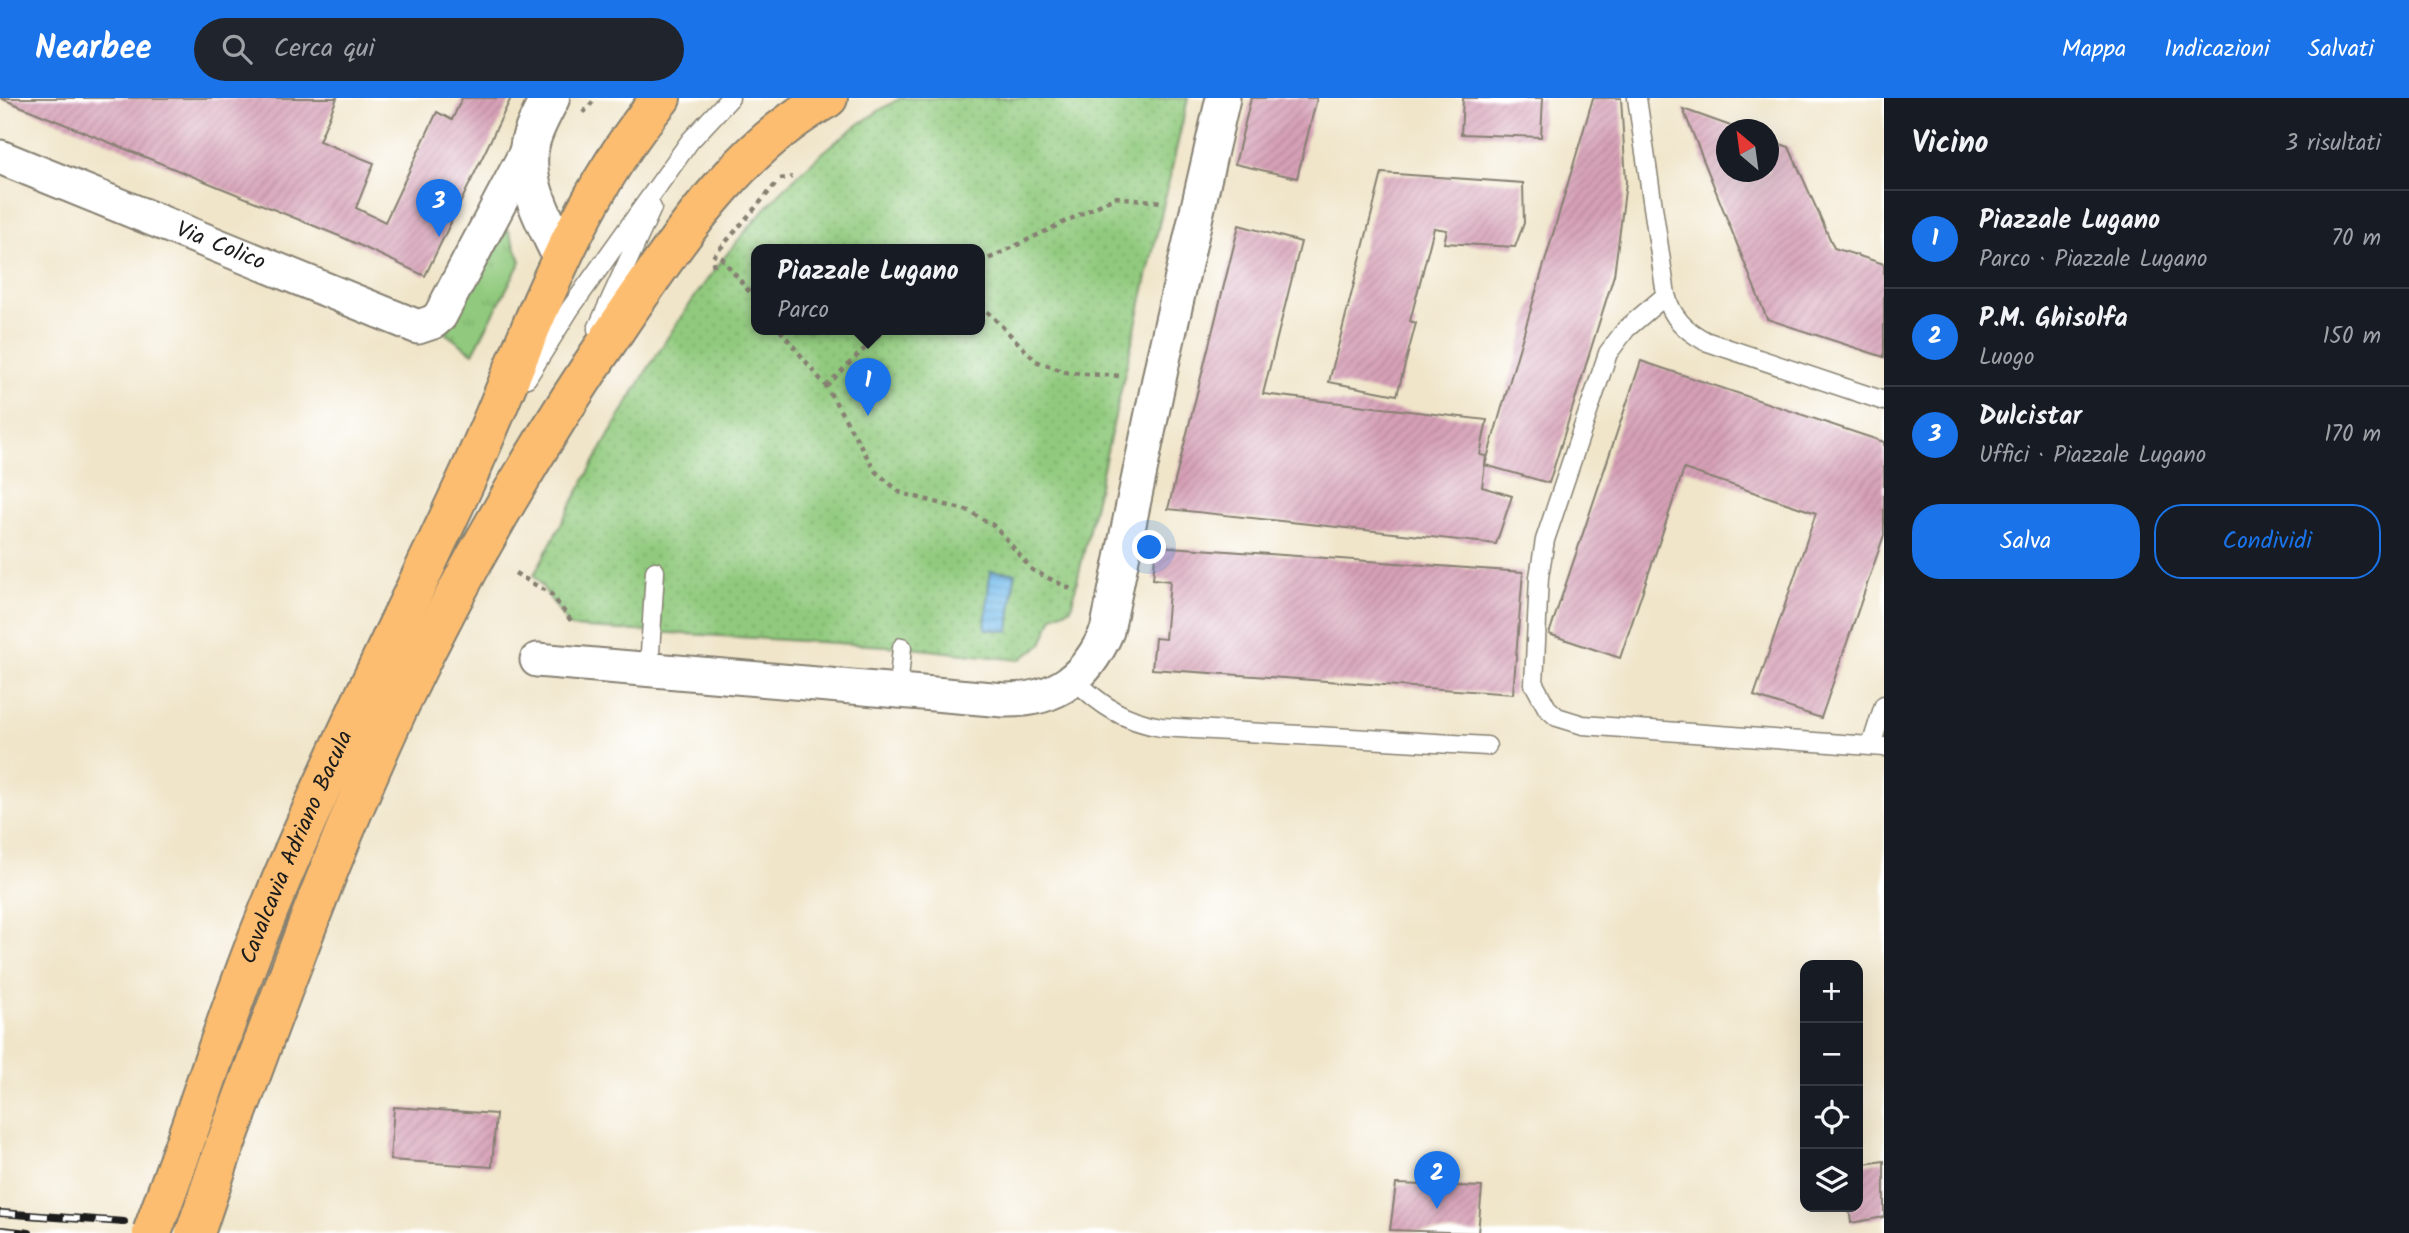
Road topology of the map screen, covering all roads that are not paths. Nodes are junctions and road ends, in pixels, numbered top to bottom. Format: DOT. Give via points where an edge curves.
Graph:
graph roads {
  1 [pos="550,98"];
  2 [pos="662,98"];
  3 [pos="730,98"];
  4 [pos="828,98"];
  5 [pos="1223,98"];
  6 [pos="1637,98"];
  7 [pos="530,145"];
  8 [pos="0,158"];
  9 [pos="668,173"];
  10 [pos="537,203"];
  11 [pos="480,242"];
  12 [pos="561,255"];
  13 [pos="1666,295"];
  14 [pos="1884,401"];
  15 [pos="469,474"];
  16 [pos="506,504"];
  17 [pos="655,570"];
  18 [pos="902,647"];
  19 [pos="537,660"];
  20 [pos="649,669"];
  21 [pos="1075,680"];
  22 [pos="898,691"];
  23 [pos="1884,705"];
  24 [pos="1487,747"];
  25 [pos="1878,747"];
  26 [pos="152,1233"];
  27 [pos="195,1233"];
  1 -- 7 [label="street"];
  2 -- 12 [label="main road, Cavalcavia Adriano Bacula" via="616,157"];
  3 -- 9 [label="lane"];
  4 -- 16 [label="main road, Cavalcavia Adriano Bacula" via="776,132 695,217 576,390"];
  5 -- 21 [label="street" via="1107,631 1097,654"];
  6 -- 13 [label="lane"];
  7 -- 10 [label="street"];
  7 -- 11 [label="street"];
  8 -- 11 [label="street, Via Colico" via="408,324 425,325 440,316"];
  9 -- 15 [label="lane" via="570,309"];
  9 -- 16 [label="lane" via="596,331"];
  10 -- 11 [label="street" via="502,219"];
  10 -- 12 [label="street"];
  12 -- 15 [label="main road, Cavalcavia Adriano Bacula"];
  13 -- 14 [label="lane" via="1683,326 1705,341"];
  13 -- 25 [label="lane" via="1626,329 1608,353 1545,540 1533,671 1539,697 1558,717 1583,726"];
  15 -- 26 [label="main road, Cavalcavia Adriano Bacula, bridge" via="354,715 262,928"];
  16 -- 27 [label="main road, Cavalcavia Adriano Bacula, bridge" via="421,660 369,772 302,938"];
  17 -- 20 [label="lane"];
  18 -- 22 [label="lane"];
  19 -- 20 [label="street"];
  20 -- 22 [label="street"];
  21 -- 22 [label="street" via="1015,701"];
  21 -- 24 [label="lane" via="1112,711 1161,727"];
  23 -- 25 [label="lane"];
}
